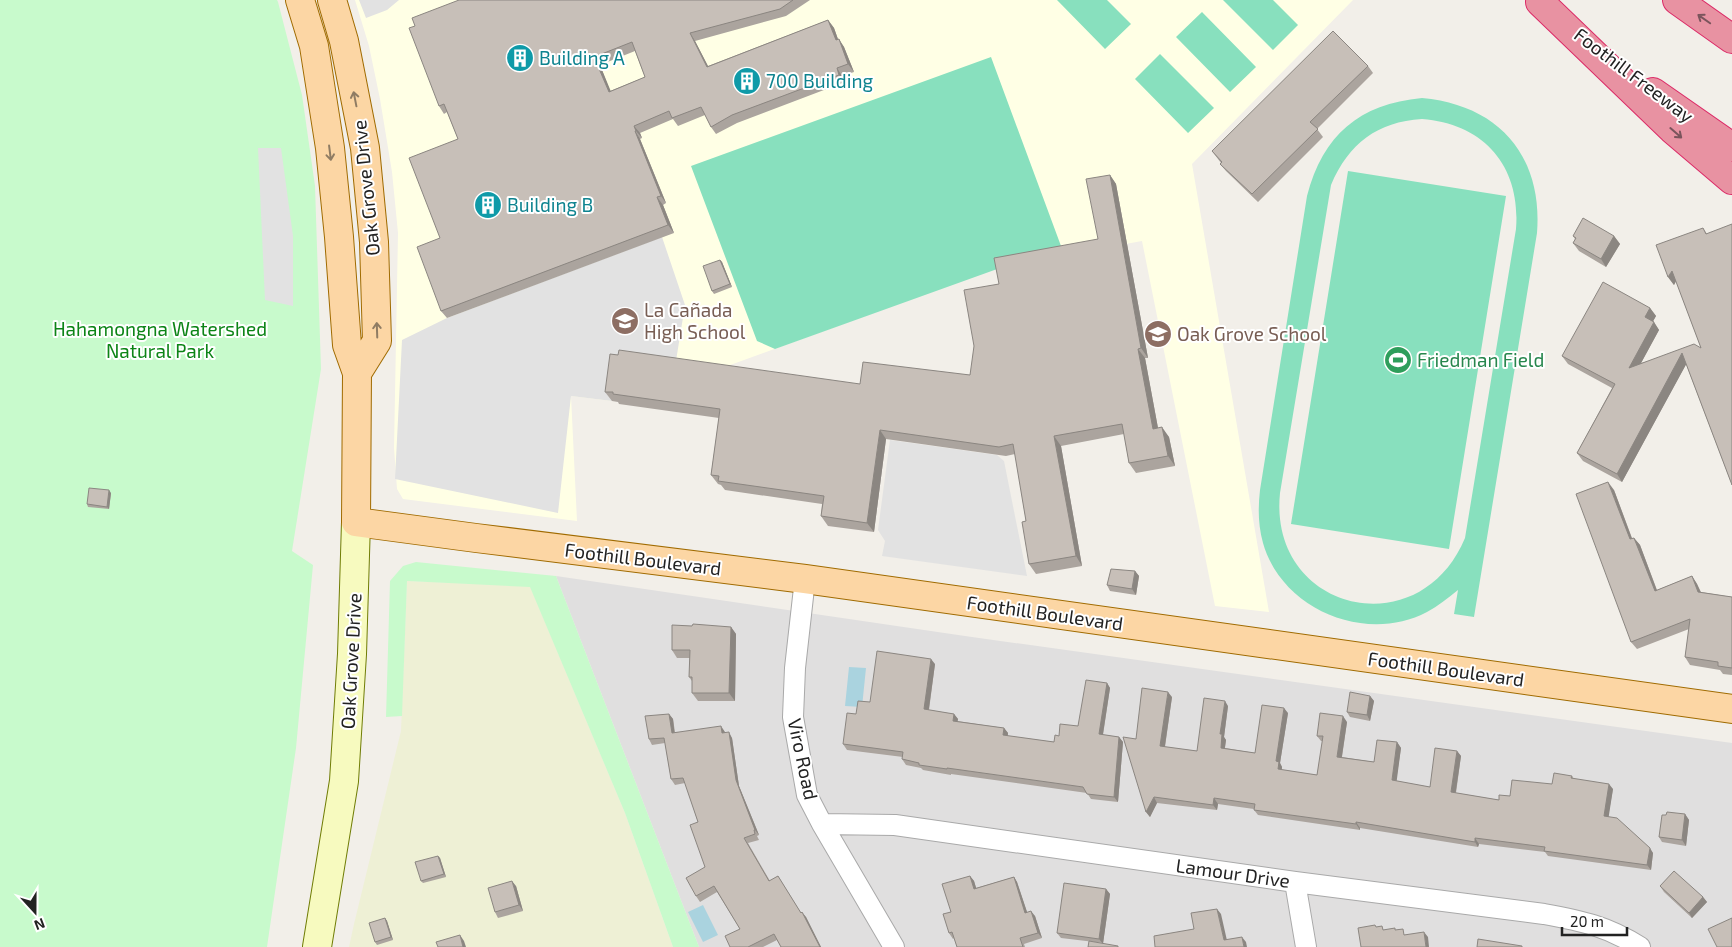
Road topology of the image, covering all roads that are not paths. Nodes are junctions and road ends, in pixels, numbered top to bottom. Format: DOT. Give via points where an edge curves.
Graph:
graph roads {
  1 [pos="300,0"];
  2 [pos="332,0"];
  3 [pos="1677,0"];
  4 [pos="1539,1"];
  5 [pos="1732,39"];
  6 [pos="1732,147"];
  7 [pos="1732,180"];
  8 [pos="357,373"];
  9 [pos="356,522"];
  10 [pos="805,579"];
  11 [pos="1732,709"];
  12 [pos="822,824"];
  13 [pos="1295,882"];
  14 [pos="317,947"];
  15 [pos="894,947"];
  16 [pos="1306,947"];
  17 [pos="1639,947"];
  1 -- 8 [label="main road, Oak Grove Drive, one-way" via="314,46 330,148 347,346"];
  8 -- 2 [label="main road, Oak Grove Drive, one-way" via="377,341 374,242 365,148 344,41"];
  5 -- 3 [label="highway, one-way"];
  4 -- 6 [label="highway, Foothill Freeway" via="1641,84"];
  4 -- 7 [label="highway, one-way" via="1672,129"];
  8 -- 9 [label="main road, Oak Grove Drive"];
  9 -- 10 [label="main road, Foothill Boulevard"];
  9 -- 14 [label="street, Oak Grove Drive" via="344,781"];
  10 -- 11 [label="main road, Foothill Boulevard"];
  10 -- 12 [label="street, Viro Road" via="792,717 807,795"];
  12 -- 13 [label="street, Lamour Drive" via="895,825"];
  12 -- 15 [label="street, Viro Road"];
  13 -- 16 [label="street"];
  13 -- 17 [label="street, Lamour Drive" via="1544,914 1614,932"];
}
